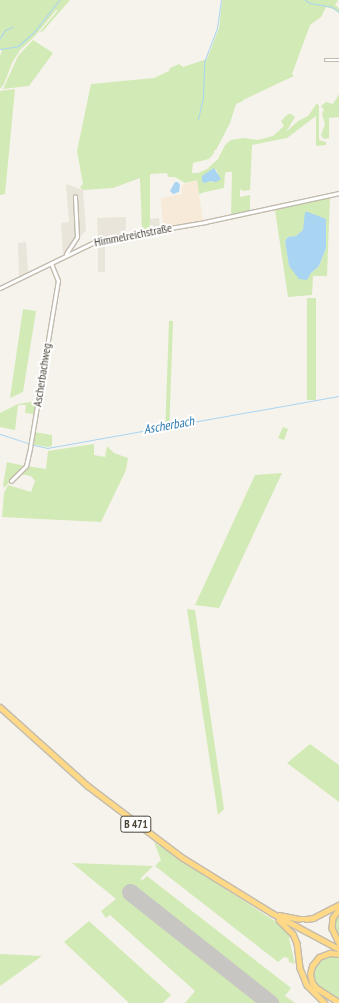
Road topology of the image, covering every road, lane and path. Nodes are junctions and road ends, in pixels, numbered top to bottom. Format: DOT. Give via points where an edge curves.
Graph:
graph roads {
  1 [pos="326,60"];
  2 [pos="339,60"];
  3 [pos="339,193"];
  4 [pos="75,197"];
  5 [pos="66,255"];
  6 [pos="51,264"];
  7 [pos="0,288"];
  8 [pos="10,481"];
  9 [pos="0,707"];
  10 [pos="339,905"];
  11 [pos="339,910"];
  12 [pos="272,913"];
  13 [pos="339,943"];
  14 [pos="339,949"];
  15 [pos="339,954"];
  16 [pos="325,1003"];
  17 [pos="339,1003"];
  1 -- 2 [label="street"];
  3 -- 5 [label="street, Himmelreichstraße" via="105,239"];
  4 -- 5 [label="street" via="77,237"];
  5 -- 6 [label="street, Himmelreichstraße"];
  6 -- 7 [label="street, Himmelreichstraße"];
  6 -- 8 [label="street, Ascherbachweg" via="58,281 31,444 26,466"];
  9 -- 12 [label="highway, B 471" via="69,770 128,818 183,858"];
  10 -- 12 [label="highway" via="306,919"];
  11 -- 13 [label="highway" via="333,918 332,928"];
  12 -- 14 [label="highway, B 471"];
  12 -- 16 [label="highway" via="293,934 302,977 313,993"];
  15 -- 17 [label="highway" via="328,953 319,957 310,974 316,988"];
}
